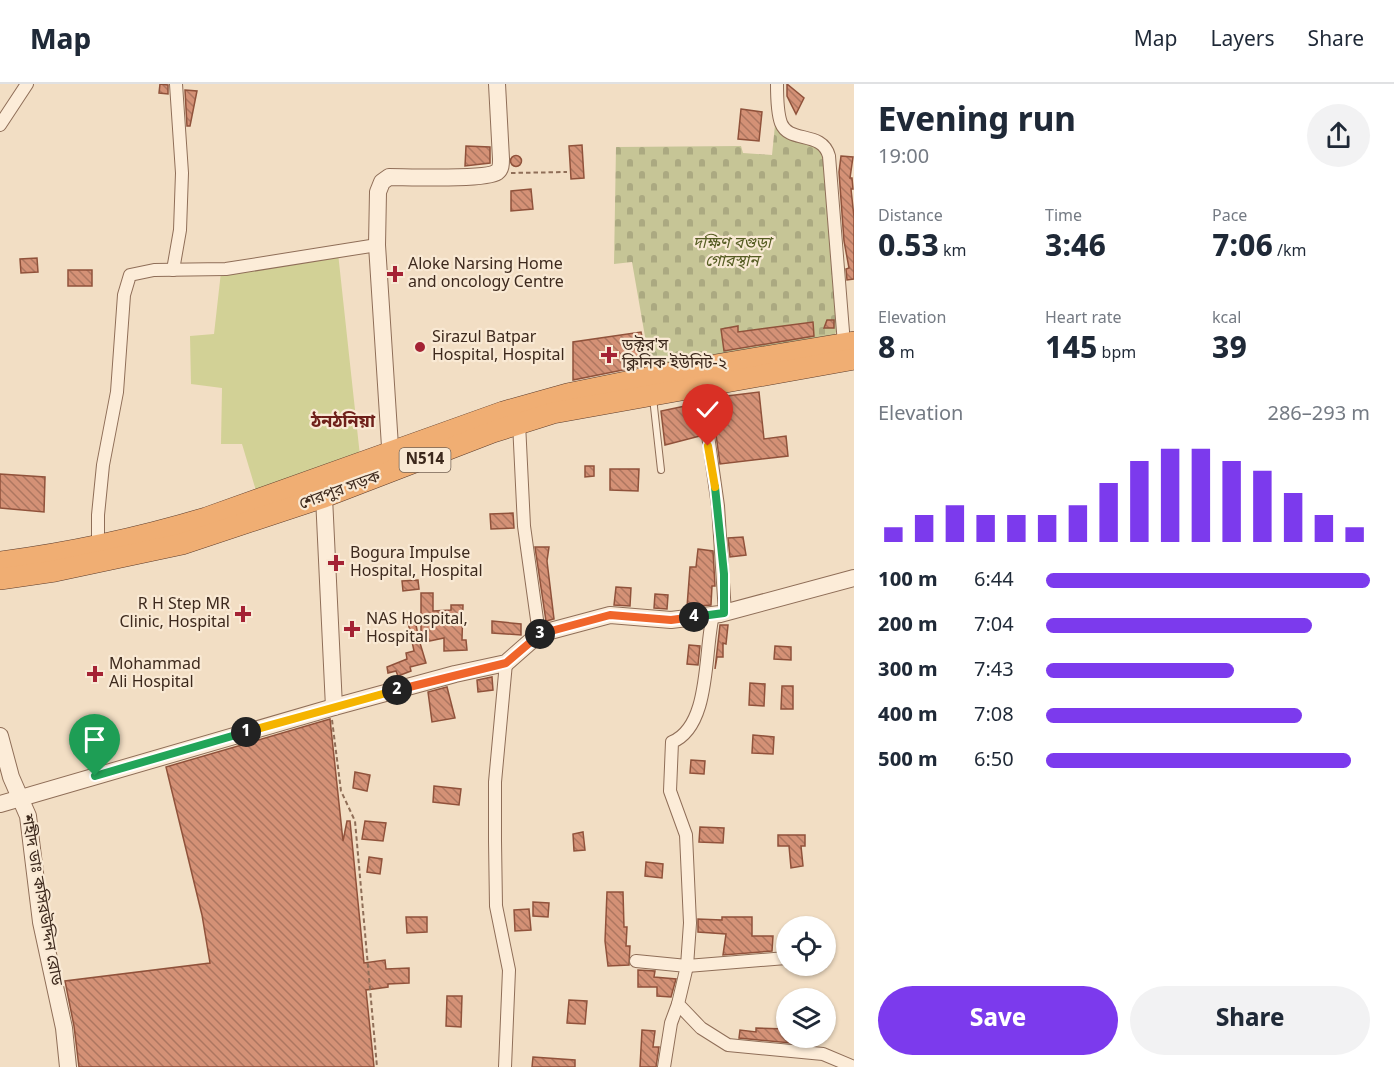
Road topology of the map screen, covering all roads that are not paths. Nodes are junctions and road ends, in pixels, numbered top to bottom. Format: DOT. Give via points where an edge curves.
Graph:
graph roads {
  1 [pos="27,84"];
  2 [pos="176,84"];
  3 [pos="497,84"];
  4 [pos="777,84"];
  5 [pos="0,124"];
  6 [pos="376,245"];
  7 [pos="173,270"];
  8 [pos="850,348"];
  9 [pos="701,386"];
  10 [pos="652,394"];
  11 [pos="519,423"];
  12 [pos="391,463"];
  13 [pos="661,470"];
  14 [pos="324,497"];
  15 [pos="99,553"];
  16 [pos="0,562"];
  17 [pos="854,578"];
  18 [pos="0,579"];
  19 [pos="719,614"];
  20 [pos="539,634"];
  21 [pos="506,663"];
  22 [pos="332,707"];
  23 [pos="0,736"];
  24 [pos="22,797"];
  25 [pos="0,804"];
  26 [pos="776,959"];
  27 [pos="636,961"];
  28 [pos="687,966"];
  29 [pos="678,1004"];
  30 [pos="68,1067"];
  31 [pos="505,1067"];
  32 [pos="664,1067"];
  33 [pos="854,1067"];
  1 -- 5 [label="street"];
  2 -- 7 [label="street" via="182,173 180,230"];
  3 -- 6 [label="street" via="500,168 479,176 389,177 378,192"];
  4 -- 8 [label="street" via="780,122 785,129 820,141 829,156"];
  6 -- 7 [label="street" via="226,269"];
  6 -- 12 [label="street"];
  7 -- 15 [label="street" via="139,272 127,281 117,392 103,465"];
  8 -- 9 [label="highway, শেরপুর সড়ক / N514"];
  8 -- 12 [label="highway, শেরপুর সড়ক / N514" via="680,371 567,394 503,412"];
  9 -- 10 [label="highway, শেরপুর সড়ক / N514"];
  9 -- 19 [label="street" via="718,506"];
  10 -- 11 [label="highway, শেরপুর সড়ক / N514"];
  10 -- 13 [label="lane"];
  11 -- 12 [label="highway, শেরপুর সড়ক / N514"];
  11 -- 20 [label="street" via="524,526"];
  12 -- 14 [label="highway, শেরপুর সড়ক / N514"];
  12 -- 15 [label="highway, শেরপুর সড়ক / N514"];
  14 -- 15 [label="highway, শেরপুর সড়ক / N514" via="182,544"];
  14 -- 22 [label="street"];
  15 -- 16 [label="highway, শেরপুর সড়ক / N514"];
  15 -- 18 [label="highway, শেরপুর সড়ক / N514"];
  17 -- 19 [label="street"];
  19 -- 20 [label="street" via="671,620 610,615"];
  19 -- 28 [label="street" via="695,722 672,742 670,791 686,836 690,923"];
  20 -- 21 [label="street"];
  21 -- 22 [label="street"];
  21 -- 31 [label="street" via="495,782 496,906 509,970"];
  22 -- 24 [label="street"];
  23 -- 24 [label="street, শহীদ ডাঃ কসিরউদ্দিন রোড"];
  24 -- 25 [label="street"];
  24 -- 30 [label="street, শহীদ ডাঃ কসিরউদ্দিন রোড"];
  26 -- 28 [label="street"];
  27 -- 28 [label="street"];
  28 -- 29 [label="street"];
  29 -- 32 [label="street"];
  29 -- 33 [label="street" via="701,1028 728,1046 824,1054"];
}
